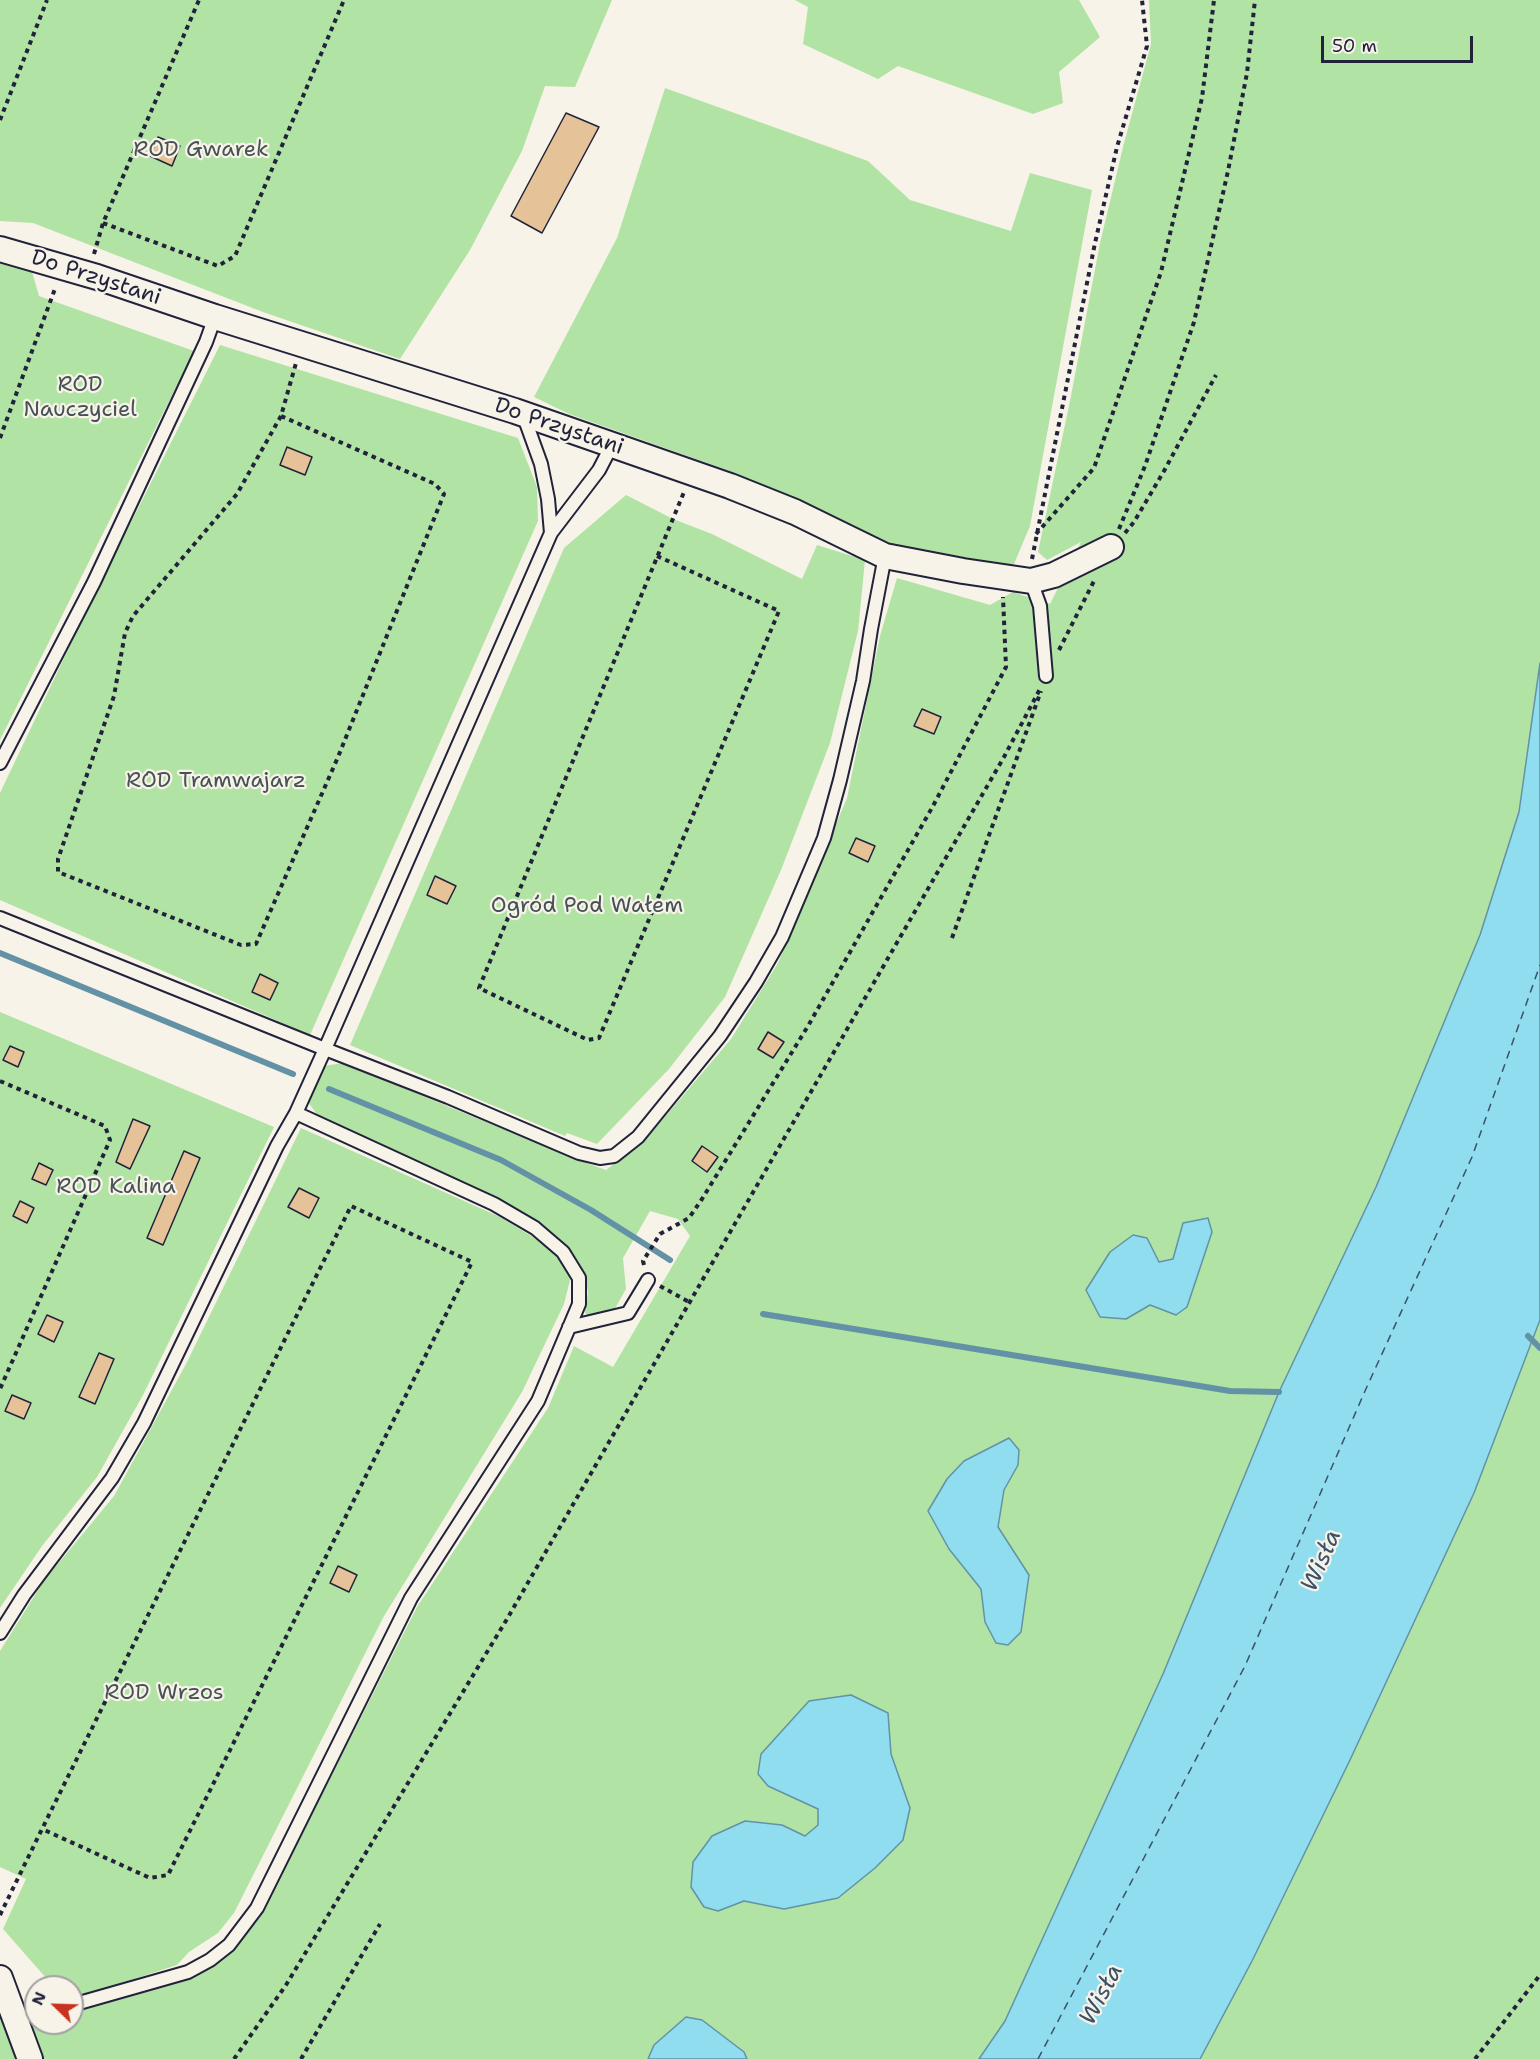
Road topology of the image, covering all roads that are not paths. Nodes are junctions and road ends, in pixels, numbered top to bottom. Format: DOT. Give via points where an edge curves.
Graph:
graph roads {
  1 [pos="0,249"];
  2 [pos="216,317"];
  3 [pos="523,414"];
  4 [pos="612,445"];
  5 [pos="550,533"];
  6 [pos="1111,548"];
  7 [pos="885,555"];
  8 [pos="1031,581"];
  9 [pos="1046,676"];
  10 [pos="0,762"];
  11 [pos="0,918"];
  12 [pos="325,1049"];
  13 [pos="297,1113"];
  14 [pos="648,1280"];
  15 [pos="570,1327"];
  16 [pos="0,1633"];
  17 [pos="2,1989"];
  18 [pos="84,2002"];
  19 [pos="24,2014"];
  20 [pos="28,2035"];
  21 [pos="30,2059"];
  1 -- 2 [label="street, Do Przystani"];
  2 -- 3 [label="street, Do Przystani"];
  2 -- 10 [label="lane" via="94,582"];
  3 -- 4 [label="street, Do Przystani"];
  3 -- 5 [label="lane" via="541,464"];
  4 -- 5 [label="lane" via="599,470"];
  4 -- 7 [label="street, Do Przystani" via="795,512"];
  5 -- 12 [label="lane"];
  6 -- 8 [label="street, Do Przystani" via="1054,575"];
  7 -- 8 [label="street, Do Przystani"];
  7 -- 12 [label="lane" via="863,681 840,780 824,838 782,937 720,1036 638,1137 614,1156 600,1158 579,1153"];
  8 -- 9 [label="lane" via="1040,606"];
  11 -- 12 [label="lane"];
  12 -- 13 [label="lane"];
  13 -- 15 [label="lane" via="494,1204 535,1228 563,1252 579,1278 579,1304"];
  13 -- 16 [label="lane" via="277,1146 144,1423 112,1478"];
  14 -- 15 [label="lane" via="628,1314"];
  15 -- 18 [label="lane" via="538,1401 411,1598 257,1908 229,1945 188,1972"];
  17 -- 19 [label="street"];
  20 -- 21 [label="street"];
}
